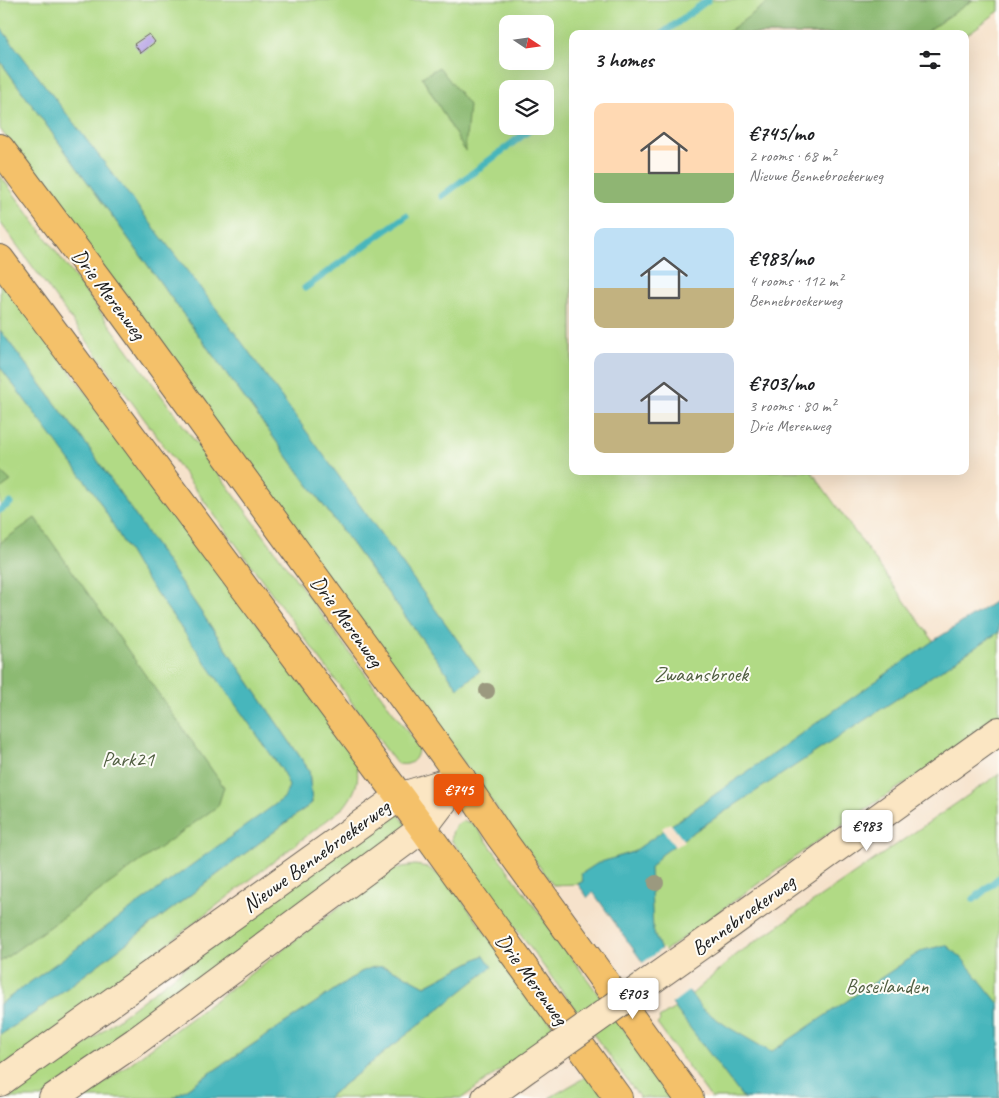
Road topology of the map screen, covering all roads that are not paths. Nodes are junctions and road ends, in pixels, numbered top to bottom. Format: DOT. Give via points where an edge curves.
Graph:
graph roads {
  1 [pos="0,148"];
  2 [pos="0,258"];
  3 [pos="999,731"];
  4 [pos="461,778"];
  5 [pos="399,796"];
  6 [pos="423,828"];
  7 [pos="0,1082"];
  8 [pos="53,1098"];
  9 [pos="486,1098"];
  10 [pos="618,1098"];
  11 [pos="689,1098"];
  1 -- 4 [label="main road, Drie Merenweg"];
  2 -- 5 [label="main road, Drie Merenweg"];
  3 -- 9 [label="main road, Bennebroekerweg, bridge"];
  4 -- 5 [label="main road, Nieuwe Bennebroekerweg"];
  4 -- 6 [label="main road, Nieuwe Bennebroekerweg"];
  4 -- 11 [label="main road, Drie Merenweg"];
  5 -- 6 [label="main road, Drie Merenweg"];
  5 -- 7 [label="main road, Nieuwe Bennebroekerweg"];
  6 -- 8 [label="main road, Nieuwe Bennebroekerweg" via="135,1042"];
  6 -- 10 [label="main road, Drie Merenweg"];
}
